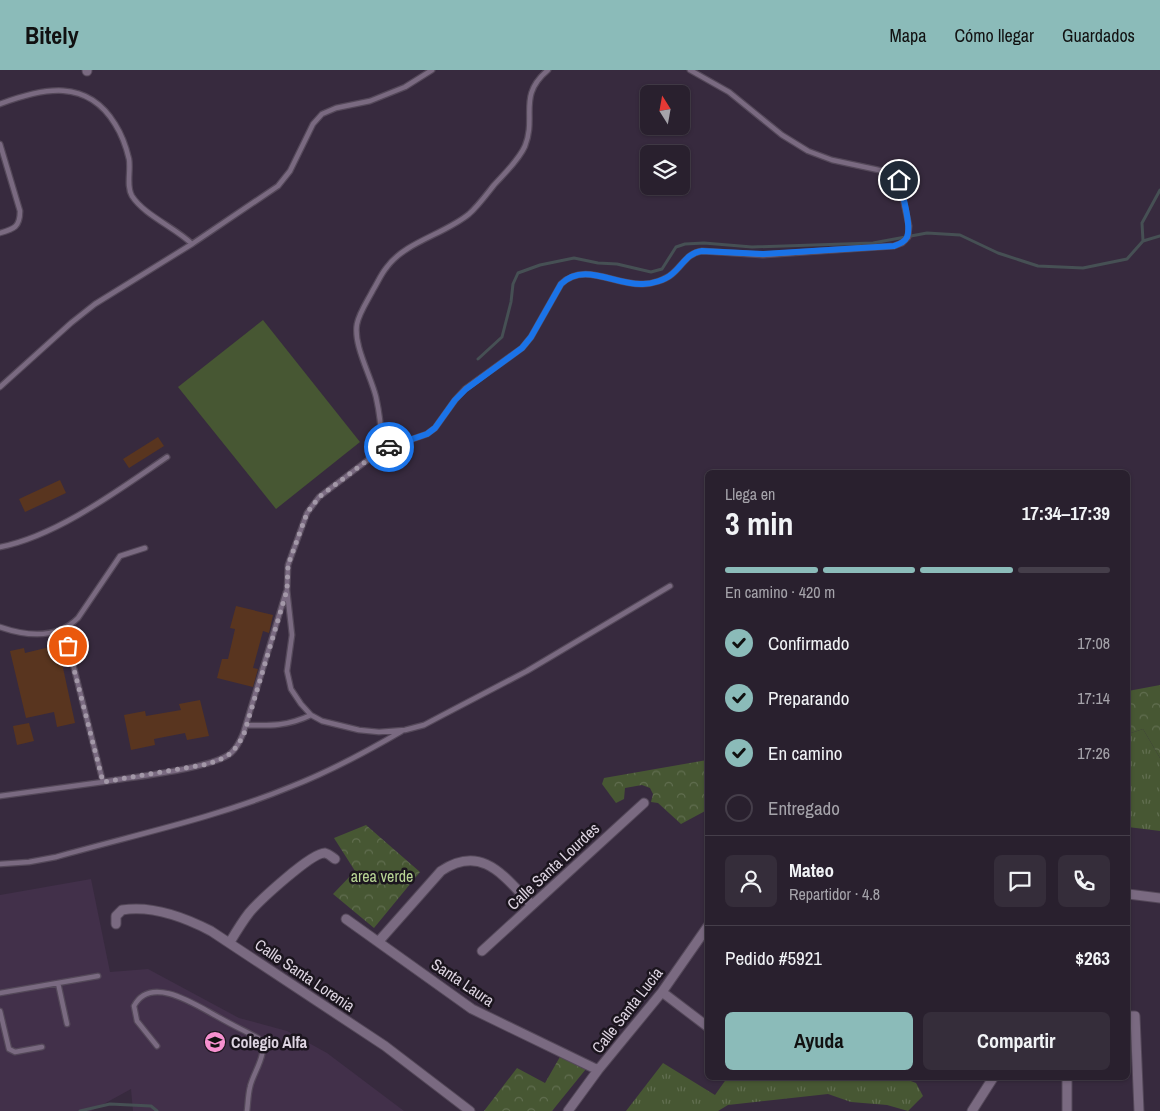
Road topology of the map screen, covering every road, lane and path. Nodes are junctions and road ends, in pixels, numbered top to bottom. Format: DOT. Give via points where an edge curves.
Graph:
graph roads {
  1 [pos="432,70"];
  2 [pos="548,70"];
  3 [pos="690,70"];
  4 [pos="0,104"];
  5 [pos="0,144"];
  6 [pos="0,233"];
  7 [pos="192,244"];
  8 [pos="0,387"];
  9 [pos="381,450"];
  10 [pos="167,457"];
  11 [pos="0,547"];
  12 [pos="145,548"];
  13 [pos="670,586"];
  14 [pos="287,590"];
  15 [pos="0,627"];
  16 [pos="64,629"];
  17 [pos="310,715"];
  18 [pos="246,725"];
  19 [pos="404,730"];
  20 [pos="103,782"];
  21 [pos="0,796"];
  22 [pos="644,803"];
  23 [pos="335,859"];
  24 [pos="0,864"];
  25 [pos="1130,894"];
  26 [pos="1160,898"];
  27 [pos="532,906"];
  28 [pos="346,919"];
  29 [pos="116,924"];
  30 [pos="705,930"];
  31 [pos="379,941"];
  32 [pos="230,942"];
  33 [pos="482,951"];
  34 [pos="98,976"];
  35 [pos="58,983"];
  36 [pos="662,992"];
  37 [pos="0,993"];
  38 [pos="0,1011"];
  39 [pos="1131,1016"];
  40 [pos="67,1024"];
  41 [pos="705,1025"];
  42 [pos="157,1046"];
  43 [pos="42,1047"];
  44 [pos="598,1070"];
  45 [pos="991,1080"];
  46 [pos="1067,1080"];
  47 [pos="247,1111"];
  48 [pos="470,1111"];
  49 [pos="568,1111"];
  50 [pos="972,1111"];
  51 [pos="1067,1111"];
  52 [pos="1139,1111"];
  1 -- 7 [label="lane" via="405,87 370,101 322,114 312,124 290,171 278,186"];
  2 -- 9 [label="lane" via="531,90 529,131 524,147 512,165 470,213 404,251 387,266 357,324 360,348 376,396"];
  3 -- 9 [label="lane" via="729,92 782,136 808,151 832,160 888,172 899,180 909,226 908,237 894,246 871,248 763,254 695,252 672,274 656,282 642,284 574,275 561,284 522,348 466,389 435,428 427,434"];
  4 -- 7 [label="lane" via="32,94 61,91 83,94 97,101 124,141 131,195"];
  5 -- 6 [label="lane" via="20,211 16,226"];
  7 -- 8 [label="lane" via="95,304"];
  9 -- 14 [label="lane" via="319,497 307,513 288,565"];
  10 -- 11 [label="lane" via="58,525"];
  12 -- 16 [label="lane" via="120,556 78,618"];
  13 -- 19 [label="lane" via="527,671 424,725"];
  14 -- 17 [label="lane" via="292,635 287,671 291,690"];
  14 -- 18 [label="lane"];
  15 -- 16 [label="lane" via="38,635"];
  16 -- 20 [label="lane"];
  17 -- 18 [label="lane" via="281,725"];
  17 -- 19 [label="lane" via="359,730"];
  18 -- 20 [label="lane" via="238,745 219,760"];
  19 -- 24 [label="lane" via="347,762 246,803 56,857"];
  20 -- 21 [label="lane"];
  22 -- 27 [label="street, Calle Santa Lourdes"];
  23 -- 32 [label="street" via="322,854 276,886 249,913"];
  25 -- 26 [label="street"];
  27 -- 31 [label="street" via="494,867 475,860 463,861 441,871"];
  27 -- 33 [label="street, Calle Santa Lourdes"];
  28 -- 31 [label="street, Santa Laura"];
  29 -- 32 [label="street, Calle Santa Lorenia" via="116,916 122,910 146,909 191,921"];
  30 -- 36 [label="street, Calle Santa Lucía"];
  31 -- 44 [label="street, Santa Laura" via="472,1009"];
  32 -- 48 [label="street, Calle Santa Lorenia" via="385,1046"];
  34 -- 35 [label="lane"];
  35 -- 37 [label="lane"];
  35 -- 40 [label="lane"];
  36 -- 41 [label="street"];
  36 -- 44 [label="street, Calle Santa Lucía"];
  38 -- 43 [label="lane" via="9,1050"];
  39 -- 52 [label="street"];
  42 -- 47 [label="lane" via="137,1021 134,1006 141,996 153,992 180,996 258,1038 263,1046 262,1055 250,1086"];
  44 -- 49 [label="street, Calle Santa Lucía"];
  45 -- 50 [label="street"];
  46 -- 51 [label="street"];
}
